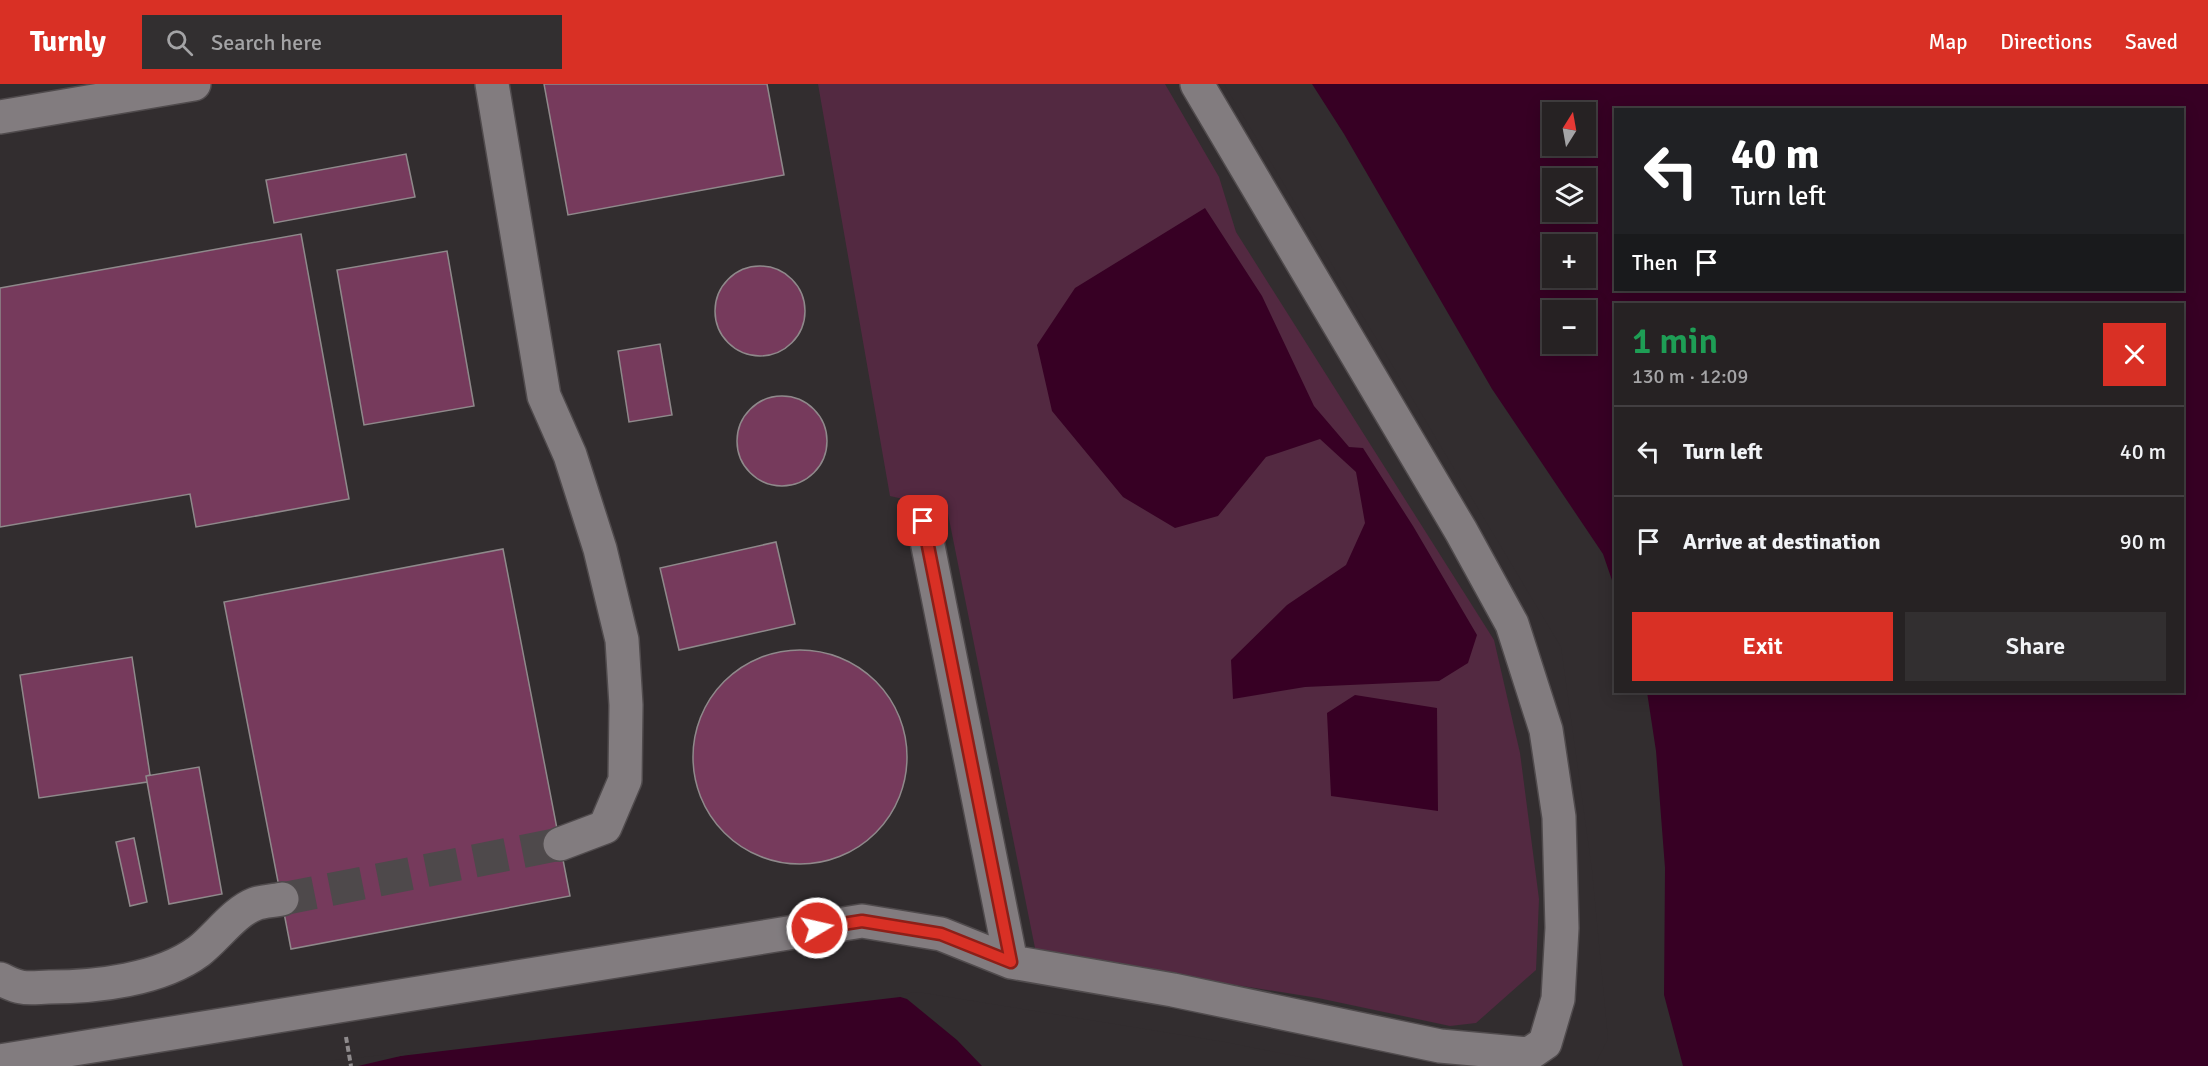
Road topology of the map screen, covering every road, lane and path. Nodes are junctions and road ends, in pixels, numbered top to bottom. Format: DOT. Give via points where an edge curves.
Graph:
graph roads {
  1 [pos="194,84"];
  2 [pos="492,84"];
  3 [pos="1197,84"];
  4 [pos="0,117"];
  5 [pos="923,521"];
  6 [pos="560,844"];
  7 [pos="282,899"];
  8 [pos="1011,962"];
  9 [pos="0,979"];
  10 [pos="0,1060"];
  1 -- 4 [label="lane"];
  2 -- 6 [label="lane" via="544,396 570,455 600,549 622,640 625,780 605,827"];
  3 -- 8 [label="lane" via="1512,624 1546,730 1559,817 1562,928 1558,999 1545,1043 1529,1054 1440,1046 1173,990"];
  5 -- 8 [label="lane"];
  7 -- 9 [label="lane" via="254,904 235,916 197,952 144,975 100,985 65,987 21,987"];
  8 -- 10 [label="lane" via="941,934 862,921"];
}
